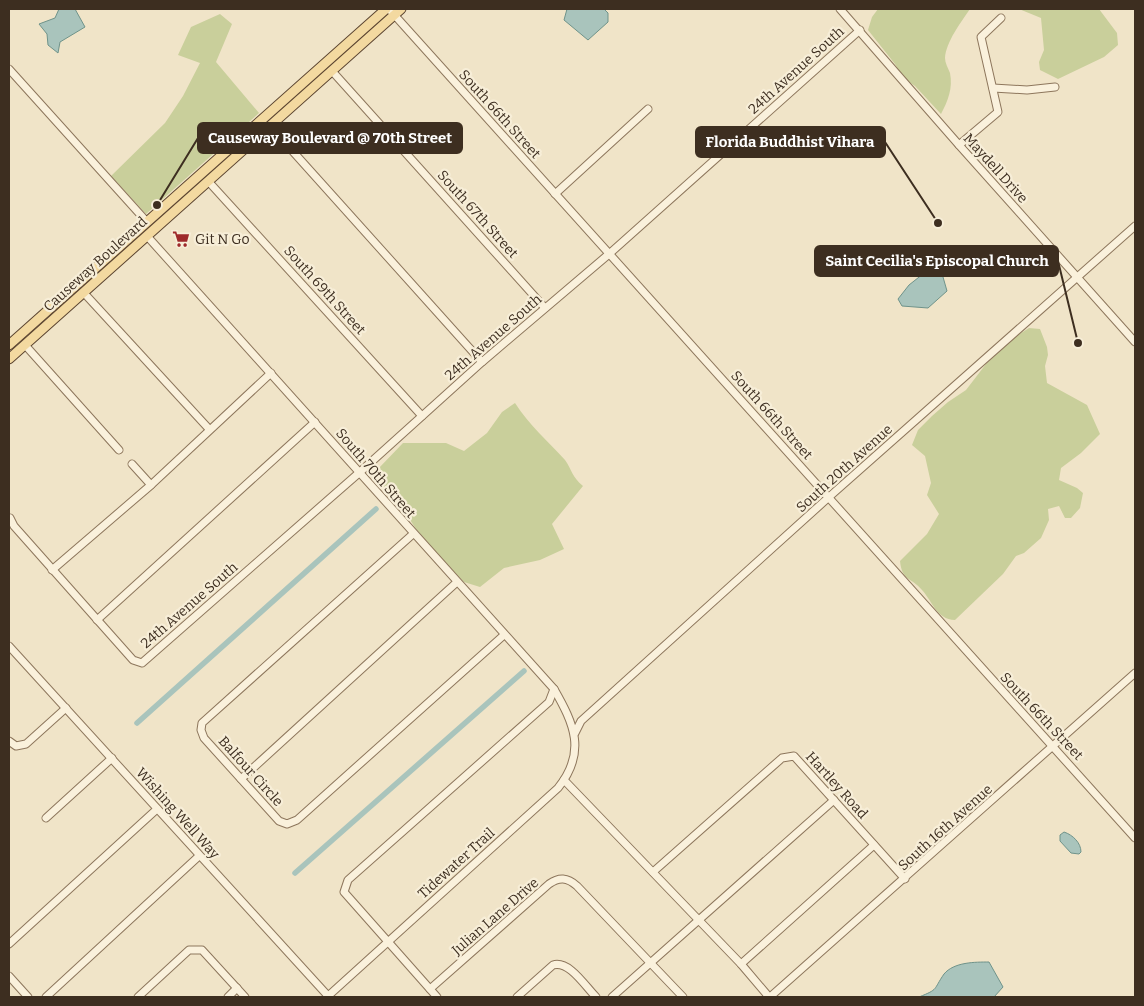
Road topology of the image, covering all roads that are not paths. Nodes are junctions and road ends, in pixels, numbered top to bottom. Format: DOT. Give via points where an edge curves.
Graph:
graph roads {
  1 [pos="840,9"];
  2 [pos="393,10"];
  3 [pos="1001,18"];
  4 [pos="860,30"];
  5 [pos="9,69"];
  6 [pos="332,71"];
  7 [pos="1055,87"];
  8 [pos="993,88"];
  9 [pos="648,109"];
  10 [pos="270,126"];
  11 [pos="959,145"];
  12 [pos="208,181"];
  13 [pos="555,194"];
  14 [pos="143,226"];
  15 [pos="1135,226"];
  16 [pos="150,233"];
  17 [pos="609,254"];
  18 [pos="1078,278"];
  19 [pos="84,293"];
  20 [pos="546,308"];
  21 [pos="1135,342"];
  22 [pos="25,344"];
  23 [pos="9,346"];
  24 [pos="9,359"];
  25 [pos="482,362"];
  26 [pos="270,373"];
  27 [pos="422,416"];
  28 [pos="315,422"];
  29 [pos="209,429"];
  30 [pos="119,450"];
  31 [pos="132,464"];
  32 [pos="360,472"];
  33 [pos="151,485"];
  34 [pos="829,497"];
  35 [pos="10,518"];
  36 [pos="413,534"];
  37 [pos="52,570"];
  38 [pos="457,582"];
  39 [pos="97,620"];
  40 [pos="504,635"];
  41 [pos="9,646"];
  42 [pos="1135,673"];
  43 [pos="554,689"];
  44 [pos="66,708"];
  45 [pos="575,733"];
  46 [pos="9,741"];
  47 [pos="1055,746"];
  48 [pos="112,758"];
  49 [pos="241,779"];
  50 [pos="564,780"];
  51 [pos="834,800"];
  52 [pos="157,809"];
  53 [pos="46,818"];
  54 [pos="1135,838"];
  55 [pos="874,845"];
  56 [pos="199,856"];
  57 [pos="653,872"];
  58 [pos="905,879"];
  59 [pos="698,920"];
  60 [pos="387,942"];
  61 [pos="9,944"];
  62 [pos="651,962"];
  63 [pos="741,964"];
  64 [pos="9,976"];
  65 [pos="237,988"];
  66 [pos="430,989"];
  67 [pos="28,997"];
  68 [pos="46,997"];
  69 [pos="138,997"];
  70 [pos="228,997"];
  71 [pos="245,997"];
  72 [pos="328,997"];
  73 [pos="437,997"];
  74 [pos="517,997"];
  75 [pos="596,997"];
  76 [pos="612,997"];
  77 [pos="683,997"];
  78 [pos="769,997"];
  1 -- 4 [label="street, Maydell Drive"];
  2 -- 6 [label="main road, Causeway Boulevard"];
  2 -- 13 [label="street, South 66th Street"];
  2 -- 14 [label="main road, Causeway Boulevard"];
  3 -- 8 [label="street" via="981,37"];
  4 -- 11 [label="street, Maydell Drive"];
  4 -- 17 [label="street, 24th Avenue South"];
  5 -- 14 [label="street"];
  6 -- 10 [label="main road, Causeway Boulevard"];
  6 -- 20 [label="street, South 67th Street"];
  7 -- 8 [label="street" via="1028,90"];
  8 -- 11 [label="street" via="998,112"];
  9 -- 13 [label="street"];
  10 -- 12 [label="main road, Causeway Boulevard"];
  10 -- 25 [label="street"];
  11 -- 18 [label="street, Maydell Drive"];
  12 -- 16 [label="main road, Causeway Boulevard"];
  12 -- 27 [label="street, South 69th Street"];
  13 -- 17 [label="street, South 66th Street"];
  14 -- 16 [label="main road"];
  14 -- 23 [label="main road, Causeway Boulevard"];
  15 -- 18 [label="street, South 20th Avenue"];
  16 -- 19 [label="main road, Causeway Boulevard"];
  16 -- 26 [label="street, South 70th Street"];
  17 -- 20 [label="street, 24th Avenue South"];
  17 -- 34 [label="street, South 66th Street"];
  18 -- 21 [label="street, Maydell Drive"];
  18 -- 34 [label="street, South 20th Avenue"];
  19 -- 22 [label="main road, Causeway Boulevard"];
  19 -- 29 [label="street"];
  20 -- 25 [label="street, 24th Avenue South"];
  22 -- 24 [label="main road, Causeway Boulevard"];
  22 -- 30 [label="street"];
  25 -- 27 [label="street, 24th Avenue South"];
  26 -- 28 [label="street, South 70th Street"];
  26 -- 29 [label="street"];
  27 -- 32 [label="street, 24th Avenue South"];
  28 -- 32 [label="street, South 70th Street"];
  28 -- 39 [label="street"];
  29 -- 33 [label="street"];
  31 -- 33 [label="street"];
  32 -- 36 [label="street, South 70th Street"];
  32 -- 39 [label="street, 24th Avenue South" via="142,663 133,660"];
  33 -- 37 [label="street"];
  34 -- 45 [label="street, South 20th Avenue" via="581,721"];
  34 -- 47 [label="street, South 66th Street" via="993,682"];
  35 -- 37 [label="street"];
  36 -- 38 [label="street, South 70th Street"];
  36 -- 49 [label="street, Balfour Circle" via="202,723 204,738"];
  37 -- 39 [label="street"];
  38 -- 40 [label="street, South 70th Street"];
  38 -- 49 [label="street"];
  40 -- 43 [label="street, South 70th Street"];
  40 -- 49 [label="street, Balfour Circle" via="295,822 279,821"];
  41 -- 44 [label="street, Wishing Well Way"];
  42 -- 47 [label="street, South 16th Avenue"];
  43 -- 45 [label="street, South 70th Street" via="569,714"];
  43 -- 60 [label="street" via="549,702 348,880 344,892"];
  44 -- 46 [label="street" via="26,744 16,746"];
  44 -- 48 [label="street, Wishing Well Way"];
  45 -- 50 [label="street, Tidewater Trail" via="575,750"];
  47 -- 54 [label="street, South 66th Street"];
  47 -- 58 [label="street, South 16th Avenue"];
  48 -- 52 [label="street, Wishing Well Way"];
  48 -- 53 [label="street"];
  50 -- 57 [label="street"];
  50 -- 60 [label="street, Tidewater Trail"];
  51 -- 55 [label="street, Hartley Road"];
  51 -- 57 [label="street, Hartley Road" via="794,756 782,758"];
  51 -- 59 [label="street"];
  52 -- 56 [label="street, Wishing Well Way"];
  52 -- 61 [label="street"];
  55 -- 58 [label="street, Hartley Road"];
  55 -- 63 [label="street"];
  56 -- 68 [label="street"];
  56 -- 72 [label="street, Wishing Well Way"];
  57 -- 59 [label="street"];
  58 -- 78 [label="street, South 16th Avenue"];
  59 -- 62 [label="street"];
  59 -- 63 [label="street"];
  60 -- 66 [label="street"];
  60 -- 72 [label="street, Tidewater Trail"];
  62 -- 66 [label="street, Julian Lane Drive" via="577,886 561,878 549,884"];
  62 -- 76 [label="street"];
  62 -- 77 [label="street, Julian Lane Drive"];
  63 -- 78 [label="street"];
  64 -- 67 [label="street"];
  65 -- 69 [label="street" via="202,950 189,950"];
  65 -- 70 [label="street"];
  65 -- 71 [label="street"];
  66 -- 73 [label="street"];
  74 -- 75 [label="street" via="558,964 567,967"];
}
